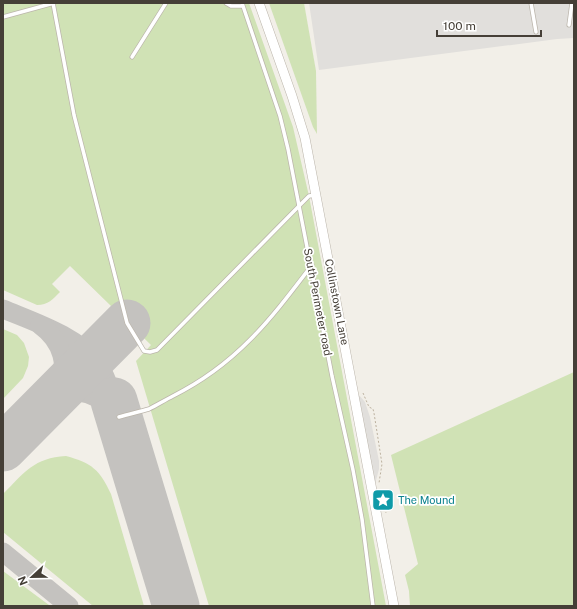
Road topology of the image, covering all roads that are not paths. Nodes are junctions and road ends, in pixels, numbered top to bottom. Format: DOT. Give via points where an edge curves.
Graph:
graph roads {
  1 [pos="53,3"];
  2 [pos="166,3"];
  3 [pos="226,3"];
  4 [pos="259,3"];
  5 [pos="530,3"];
  6 [pos="572,3"];
  7 [pos="242,4"];
  8 [pos="3,17"];
  9 [pos="569,25"];
  10 [pos="536,32"];
  11 [pos="132,57"];
  12 [pos="317,194"];
  13 [pos="300,205"];
  14 [pos="312,265"];
  15 [pos="119,417"];
  16 [pos="373,606"];
  17 [pos="394,606"];
  1 -- 8 [label="lane"];
  1 -- 13 [label="lane" via="74,115 127,323 144,351 157,350"];
  2 -- 11 [label="lane"];
  3 -- 7 [label="lane" via="231,6"];
  4 -- 12 [label="street, Collinstown Lane" via="305,138"];
  5 -- 10 [label="lane"];
  6 -- 9 [label="lane"];
  7 -- 13 [label="lane, South Perimeter road" via="280,116"];
  12 -- 13 [label="lane" via="309,196"];
  12 -- 17 [label="street, Collinstown Lane"];
  13 -- 14 [label="lane, South Perimeter road"];
  14 -- 15 [label="lane" via="277,311 251,341 230,360 193,386 149,409"];
  14 -- 16 [label="lane, South Perimeter road" via="362,519"];
}
